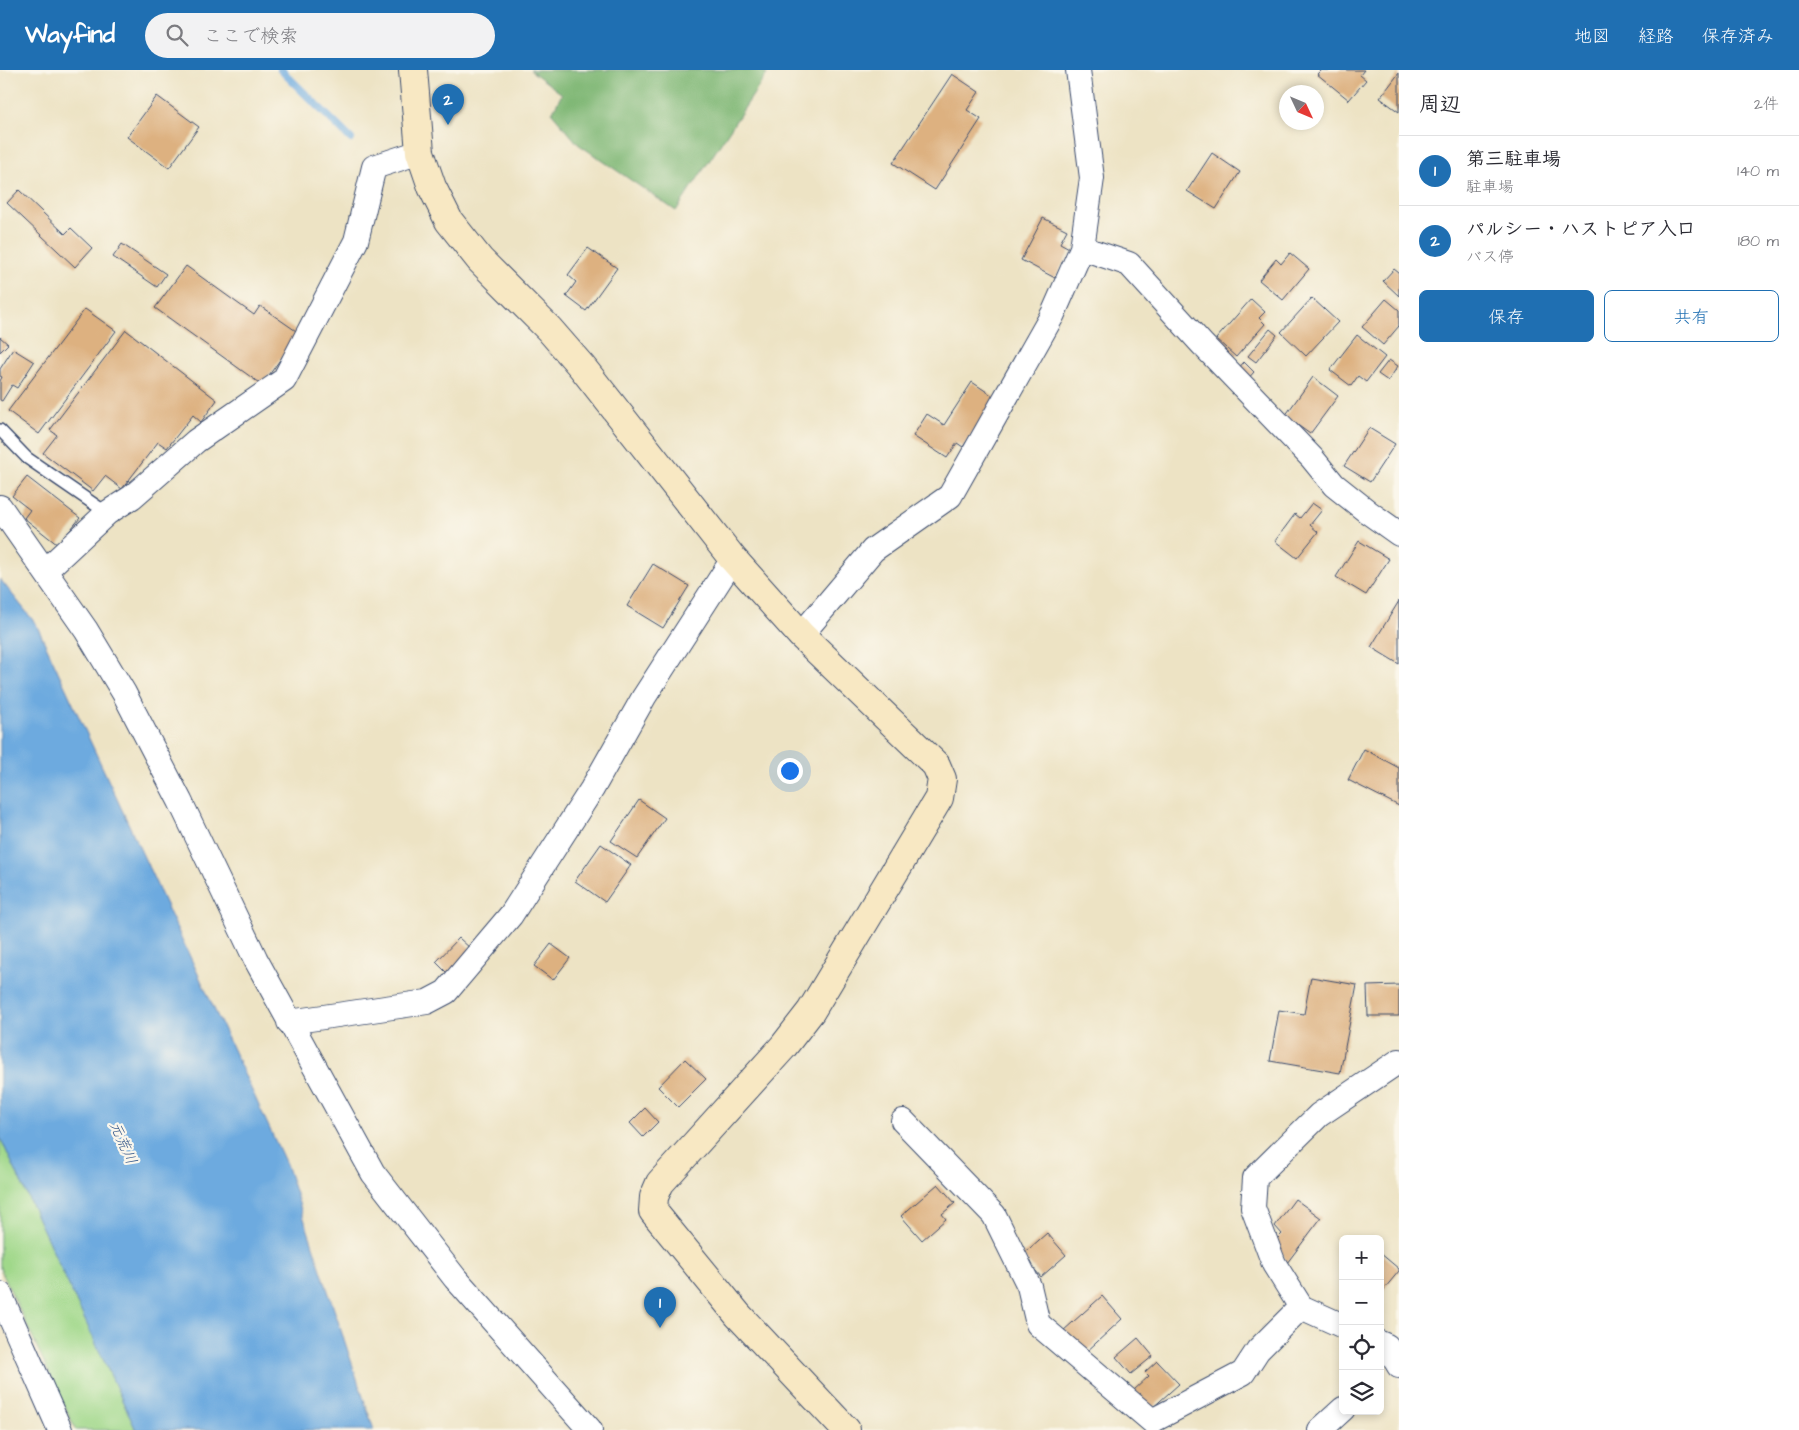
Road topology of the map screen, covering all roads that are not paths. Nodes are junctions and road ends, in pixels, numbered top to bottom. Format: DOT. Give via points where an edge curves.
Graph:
graph roads {
  1 [pos="413,70"];
  2 [pos="1078,70"];
  3 [pos="420,152"];
  4 [pos="1082,248"];
  5 [pos="0,430"];
  6 [pos="0,507"];
  7 [pos="106,513"];
  8 [pos="1399,534"];
  9 [pos="733,559"];
  10 [pos="46,570"];
  11 [pos="801,635"];
  12 [pos="289,1022"];
  13 [pos="1399,1061"];
  14 [pos="902,1121"];
  15 [pos="1301,1307"];
  16 [pos="3,1310"];
  17 [pos="1341,1325"];
  18 [pos="1384,1345"];
  19 [pos="1399,1366"];
  20 [pos="1384,1374"];
  21 [pos="1339,1413"];
  22 [pos="60,1430"];
  23 [pos="590,1430"];
  24 [pos="846,1430"];
  25 [pos="1320,1430"];
  1 -- 3 [label="street"];
  2 -- 4 [label="street" via="1092,178"];
  3 -- 7 [label="street" via="374,167 356,241 284,380 196,441 132,497"];
  3 -- 9 [label="street" via="432,188 449,220 480,260 582,367"];
  4 -- 8 [label="street" via="1129,264 1334,485"];
  4 -- 11 [label="street" via="1053,314 950,496 873,550"];
  5 -- 7 [label="lane" via="27,458"];
  6 -- 10 [label="street"];
  7 -- 10 [label="street"];
  9 -- 11 [label="street"];
  9 -- 12 [label="street" via="511,915 446,992 427,1002"];
  10 -- 12 [label="street" via="124,693"];
  11 -- 24 [label="street" via="936,764 942,779 939,798 811,1011 783,1047 660,1183 653,1211 738,1315"];
  12 -- 23 [label="street" via="372,1173 455,1278"];
  13 -- 15 [label="street" via="1319,1115 1255,1178 1253,1208 1274,1264"];
  14 -- 15 [label="street" via="994,1215 1029,1286 1038,1324 1152,1421 1243,1373 1258,1350"];
  15 -- 17 [label="street"];
  16 -- 22 [label="street"];
  18 -- 19 [label="street"];
  19 -- 20 [label="street"];
  21 -- 25 [label="street"];
}
